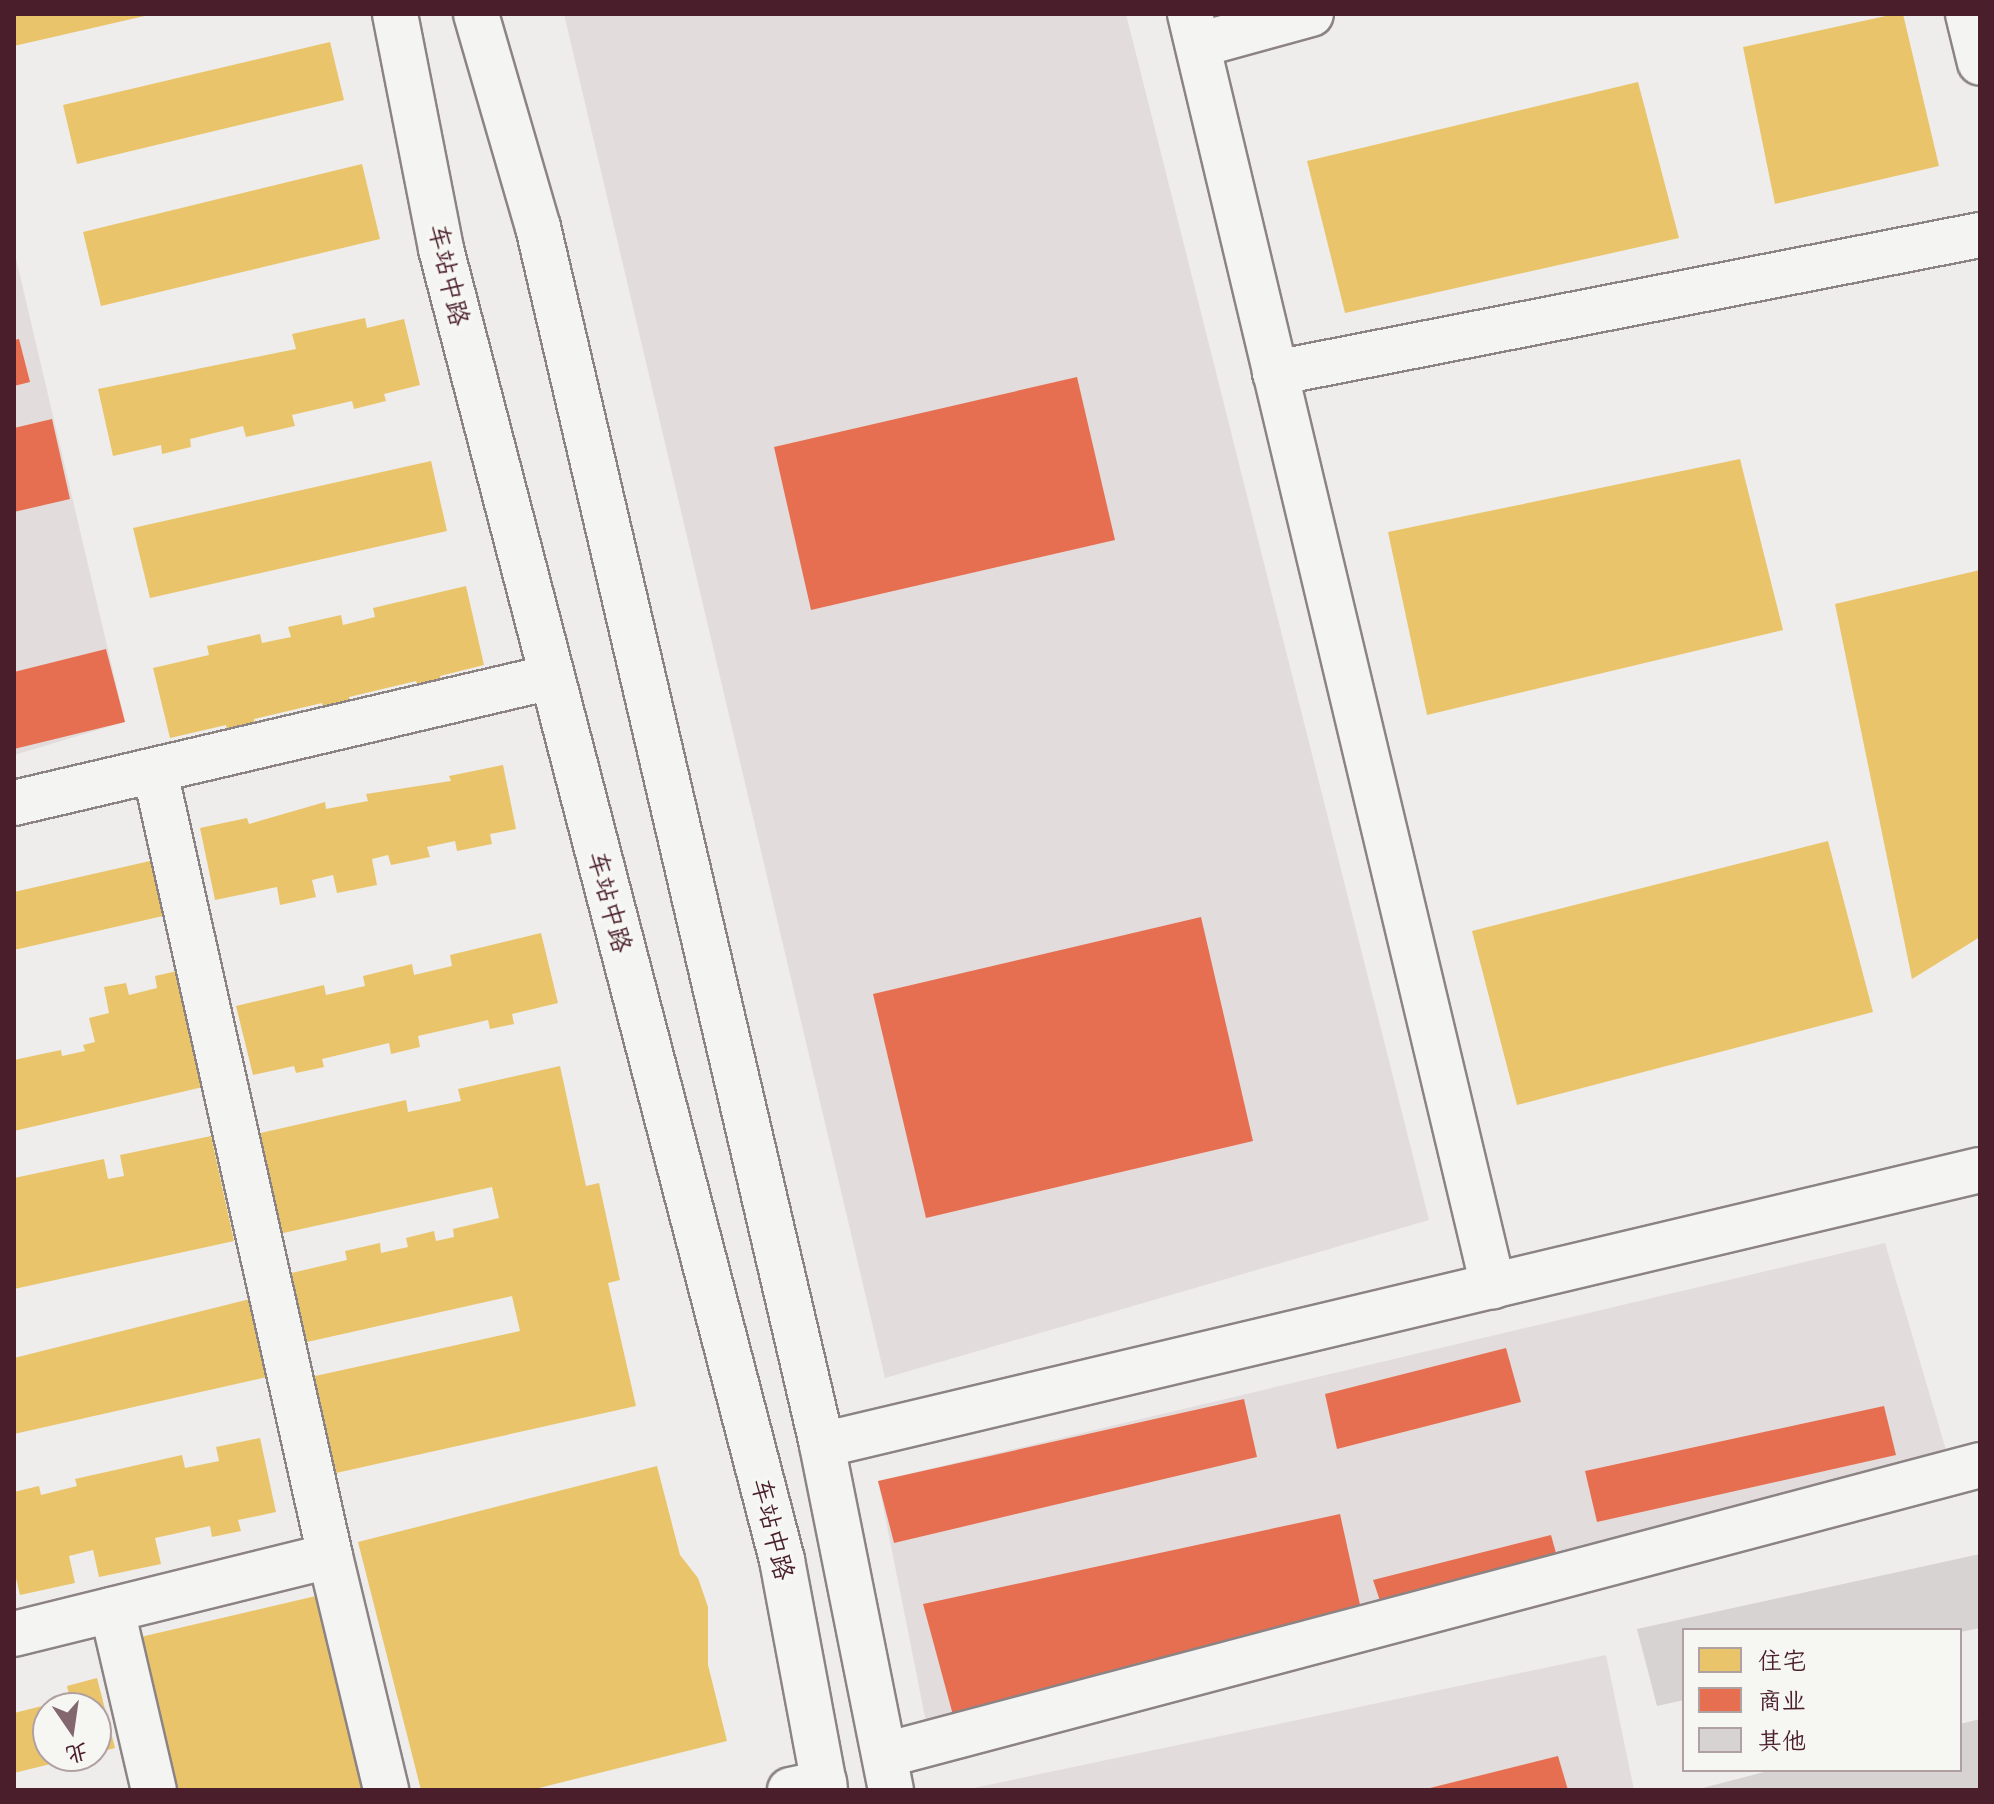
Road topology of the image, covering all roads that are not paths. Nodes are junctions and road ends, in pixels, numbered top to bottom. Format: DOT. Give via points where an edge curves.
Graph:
graph roads {
  1 [pos="395,14"];
  2 [pos="476,14"];
  3 [pos="1311,14"];
  4 [pos="1968,14"];
  5 [pos="1194,30"];
  6 [pos="1980,63"];
  7 [pos="1980,235"];
  8 [pos="1275,373"];
  9 [pos="551,677"];
  10 [pos="155,772"];
  11 [pos="14,803"];
  12 [pos="1980,1170"];
  13 [pos="1493,1286"];
  14 [pos="822,1445"];
  15 [pos="1980,1465"];
  16 [pos="330,1556"];
  17 [pos="112,1610"];
  18 [pos="14,1634"];
  19 [pos="888,1772"];
  20 [pos="813,1788"];
  21 [pos="154,1790"];
  22 [pos="386,1790"];
  1 -- 9 [label="street, 车站中路" via="441,249"];
  2 -- 14 [label="street" via="538,227"];
  3 -- 5 [label="street"];
  4 -- 6 [label="street"];
  5 -- 8 [label="street"];
  7 -- 8 [label="street"];
  8 -- 13 [label="street"];
  9 -- 10 [label="street"];
  9 -- 20 [label="street, 车站中路" via="782,1560"];
  10 -- 11 [label="street"];
  10 -- 16 [label="street"];
  12 -- 13 [label="street"];
  13 -- 14 [label="street"];
  14 -- 19 [label="street"];
  15 -- 19 [label="street"];
  16 -- 17 [label="street"];
  16 -- 22 [label="street"];
  17 -- 18 [label="street"];
  17 -- 21 [label="street"];
}
